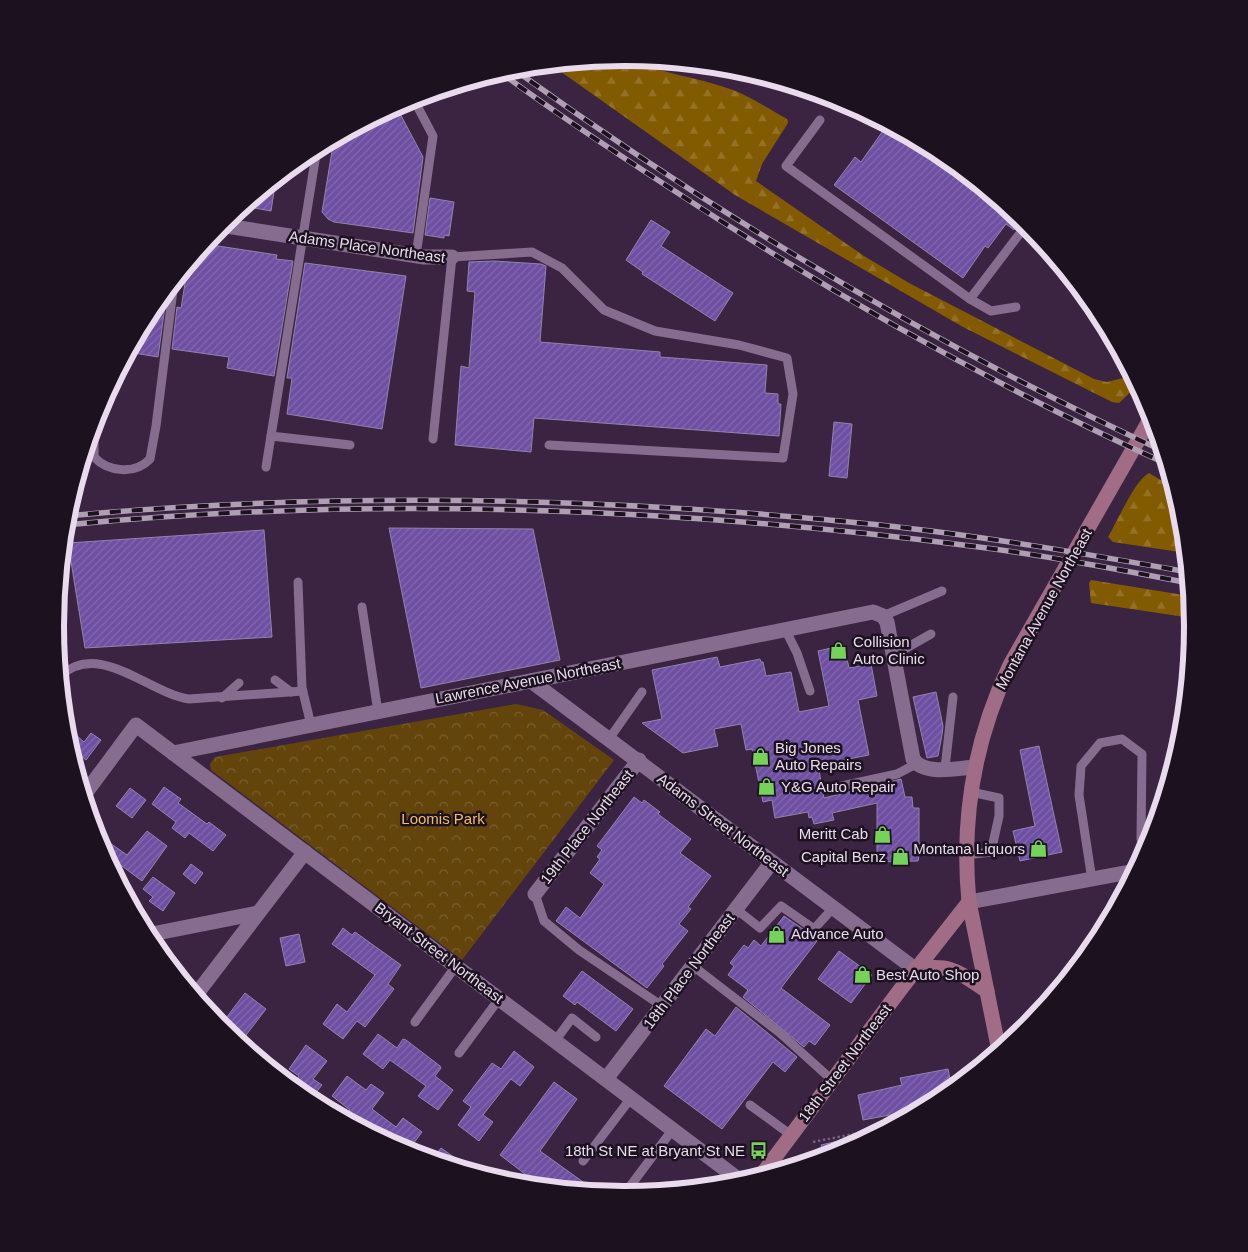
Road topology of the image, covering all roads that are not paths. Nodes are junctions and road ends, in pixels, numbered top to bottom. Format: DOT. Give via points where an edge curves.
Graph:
graph roads {
  1 [pos="417,105"];
  2 [pos="820,120"];
  3 [pos="314,159"];
  4 [pos="231,227"];
  5 [pos="1021,231"];
  6 [pos="303,239"];
  7 [pos="416,256"];
  8 [pos="452,257"];
  9 [pos="172,295"];
  10 [pos="970,299"];
  11 [pos="1016,307"];
  12 [pos="1147,425"];
  13 [pos="271,436"];
  14 [pos="434,439"];
  15 [pos="94,443"];
  16 [pos="350,445"];
  17 [pos="549,445"];
  18 [pos="266,467"];
  19 [pos="298,582"];
  20 [pos="942,591"];
  21 [pos="362,608"];
  22 [pos="883,616"];
  23 [pos="785,629"];
  24 [pos="931,634"];
  25 [pos="894,655"];
  26 [pos="66,670"];
  27 [pos="275,680"];
  28 [pos="531,681"];
  29 [pos="239,683"];
  30 [pos="302,691"];
  31 [pos="810,691"];
  32 [pos="291,692"];
  33 [pos="642,692"];
  34 [pos="953,696"];
  35 [pos="222,699"];
  36 [pos="378,712"];
  37 [pos="311,725"];
  38 [pos="609,739"];
  39 [pos="173,753"];
  40 [pos="638,760"];
  41 [pos="916,764"];
  42 [pos="975,767"];
  43 [pos="945,768"];
  44 [pos="828,788"];
  45 [pos="88,790"];
  46 [pos="971,792"];
  47 [pos="1141,841"];
  48 [pos="304,852"];
  49 [pos="966,855"];
  50 [pos="772,862"];
  51 [pos="1127,873"];
  52 [pos="1092,880"];
  53 [pos="535,894"];
  54 [pos="969,902"];
  55 [pos="833,908"];
  56 [pos="736,909"];
  57 [pos="258,913"];
  58 [pos="156,933"];
  59 [pos="456,966"];
  60 [pos="693,966"];
  61 [pos="916,970"];
  62 [pos="199,990"];
  63 [pos="987,991"];
  64 [pos="499,999"];
  65 [pos="662,1006"];
  66 [pos="416,1022"];
  67 [pos="596,1037"];
  68 [pos="555,1040"];
  69 [pos="997,1043"];
  70 [pos="459,1053"];
  71 [pos="606,1080"];
  72 [pos="832,1080"];
  73 [pos="631,1098"];
  74 [pos="750,1105"];
  75 [pos="673,1129"];
  76 [pos="791,1135"];
  77 [pos="583,1161"];
  78 [pos="767,1167"];
  79 [pos="733,1175"];
  80 [pos="630,1186"];
  1 -- 7 [label="lane" via="433,136"];
  2 -- 10 [label="lane" via="786,166"];
  3 -- 6 [label="lane"];
  4 -- 6 [label="street, Adams Place Northeast"];
  5 -- 10 [label="lane"];
  6 -- 7 [label="street, Adams Place Northeast"];
  6 -- 13 [label="lane"];
  7 -- 8 [label="street, Adams Place Northeast"];
  8 -- 14 [label="lane, Adams Place Northeast"];
  8 -- 17 [label="lane" via="532,252 562,268 612,314 655,331 739,345 786,358 794,394 783,458"];
  9 -- 15 [label="lane" via="150,459 136,469 109,468 94,457"];
  10 -- 11 [label="lane" via="991,311"];
  12 -- 42 [label="main road, Montana Avenue Northeast" via="1010,665 991,709"];
  13 -- 16 [label="lane"];
  13 -- 18 [label="lane"];
  19 -- 30 [label="lane"];
  20 -- 22 [label="lane"];
  21 -- 36 [label="lane"];
  22 -- 23 [label="street, Lawrence Avenue Northeast" via="868,612"];
  22 -- 25 [label="street" via="888,622"];
  23 -- 28 [label="street, Lawrence Avenue Northeast"];
  23 -- 31 [label="lane"];
  24 -- 25 [label="lane"];
  25 -- 41 [label="street"];
  26 -- 35 [label="lane" via="87,663 112,667 174,697"];
  27 -- 32 [label="lane"];
  28 -- 36 [label="street, Lawrence Avenue Northeast"];
  28 -- 38 [label="street, Adams Street Northeast"];
  29 -- 35 [label="lane"];
  30 -- 32 [label="lane"];
  30 -- 37 [label="lane"];
  32 -- 35 [label="lane"];
  33 -- 38 [label="lane"];
  34 -- 43 [label="lane"];
  36 -- 37 [label="street, Lawrence Avenue Northeast"];
  37 -- 39 [label="street, Lawrence Avenue Northeast"];
  38 -- 40 [label="street, Adams Street Northeast"];
  39 -- 45 [label="street, Bryant Street Northeast" via="136,725"];
  39 -- 48 [label="street, Bryant Street Northeast"];
  40 -- 50 [label="street, Adams Street Northeast"];
  40 -- 53 [label="street, 19th Place Northeast"];
  41 -- 43 [label="street" via="926,768"];
  41 -- 44 [label="lane" via="898,774"];
  42 -- 43 [label="street"];
  42 -- 46 [label="main road, Montana Avenue Northeast"];
  46 -- 49 [label="main road, Montana Avenue Northeast"];
  46 -- 49 [label="lane" via="999,798 1000,816 991,852"];
  47 -- 52 [label="lane" via="1142,754 1122,739 1100,743 1081,766 1079,795"];
  48 -- 57 [label="street"];
  48 -- 59 [label="street, Bryant Street Northeast"];
  49 -- 54 [label="main road, Montana Avenue Northeast"];
  50 -- 55 [label="street, Adams Street Northeast"];
  50 -- 56 [label="street, 18th Place Northeast"];
  51 -- 52 [label="street"];
  52 -- 54 [label="street"];
  53 -- 65 [label="lane" via="544,921 579,950"];
  54 -- 61 [label="main road, 18th Street Northeast"];
  54 -- 63 [label="main road, Montana Avenue Northeast"];
  55 -- 56 [label="lane" via="814,929 781,906 760,928"];
  55 -- 61 [label="street, Adams Street Northeast"];
  56 -- 60 [label="street, 18th Place Northeast"];
  57 -- 58 [label="street"];
  57 -- 62 [label="street"];
  59 -- 64 [label="street, Bryant Street Northeast"];
  59 -- 66 [label="lane"];
  60 -- 65 [label="street, 18th Place Northeast"];
  60 -- 72 [label="lane" via="780,1033"];
  61 -- 63 [label="main road" via="945,967"];
  61 -- 72 [label="main road, 18th Street Northeast"];
  63 -- 69 [label="main road, Montana Avenue Northeast"];
  64 -- 68 [label="street, Bryant Street Northeast"];
  64 -- 70 [label="lane"];
  65 -- 71 [label="street, 18th Place Northeast"];
  67 -- 68 [label="lane" via="572,1018"];
  68 -- 71 [label="street, Bryant Street Northeast"];
  71 -- 73 [label="street, Bryant Street Northeast"];
  72 -- 76 [label="main road, 18th Street Northeast"];
  73 -- 75 [label="street, Bryant Street Northeast"];
  73 -- 77 [label="lane"];
  74 -- 76 [label="lane"];
  75 -- 79 [label="street, Bryant Street Northeast"];
  75 -- 80 [label="lane"];
  76 -- 78 [label="main road, 18th Street Northeast"];
}
